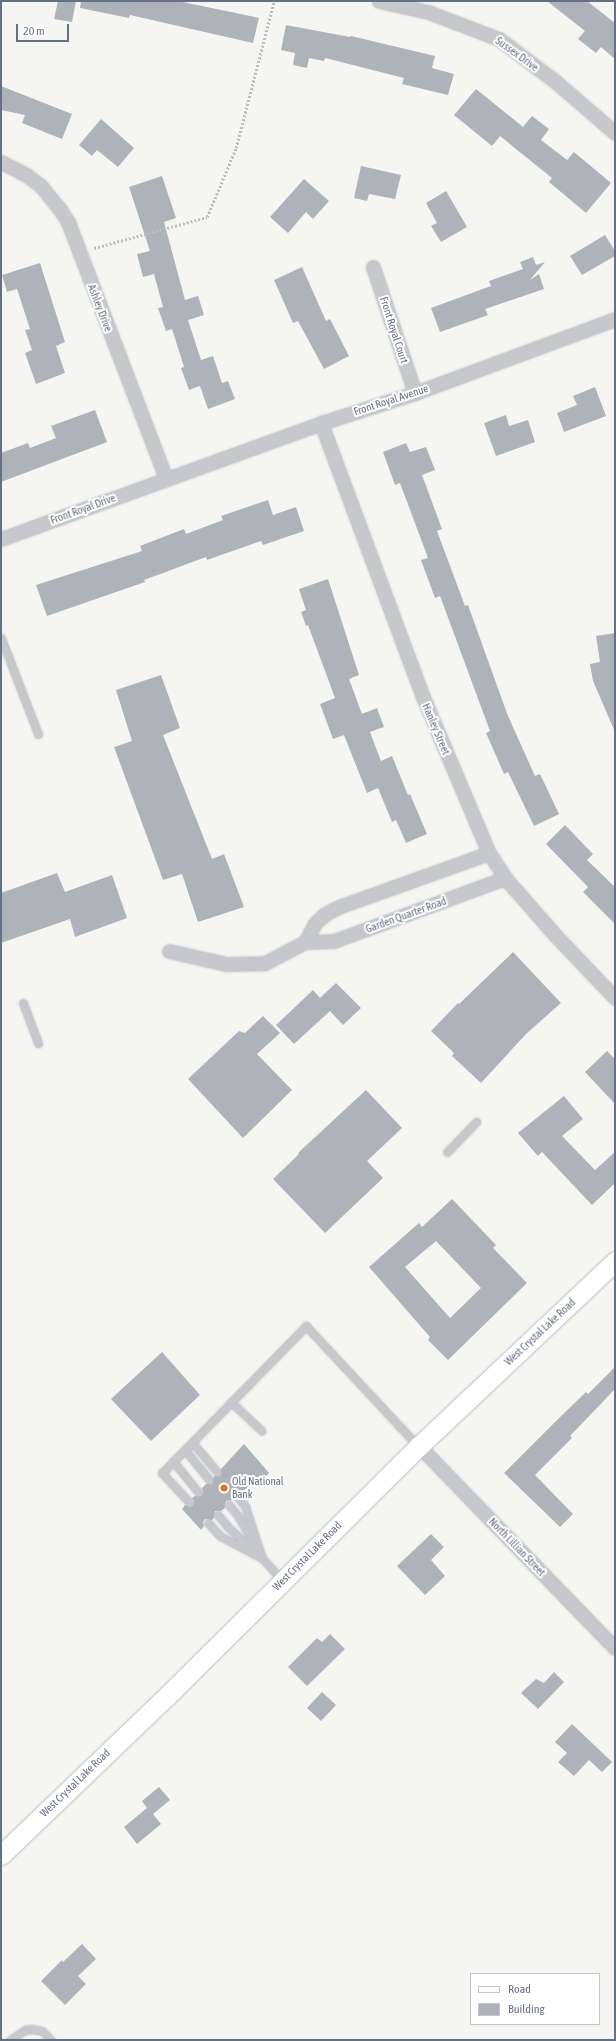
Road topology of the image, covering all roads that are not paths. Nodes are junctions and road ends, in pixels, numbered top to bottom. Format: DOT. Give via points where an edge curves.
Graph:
graph roads {
  1 [pos="379,1"];
  2 [pos="615,133"];
  3 [pos="1,162"];
  4 [pos="373,267"];
  5 [pos="615,319"];
  6 [pos="415,393"];
  7 [pos="321,423"];
  8 [pos="166,479"];
  9 [pos="1,539"];
  10 [pos="1,638"];
  11 [pos="38,734"];
  12 [pos="489,853"];
  13 [pos="506,878"];
  14 [pos="305,942"];
  15 [pos="169,952"];
  16 [pos="615,998"];
  17 [pos="23,1003"];
  18 [pos="38,1043"];
  19 [pos="476,1122"];
  20 [pos="447,1152"];
  21 [pos="615,1261"];
  22 [pos="231,1402"];
  23 [pos="262,1431"];
  24 [pos="192,1442"];
  25 [pos="419,1446"];
  26 [pos="185,1450"];
  27 [pos="173,1461"];
  28 [pos="217,1472"];
  29 [pos="209,1480"];
  30 [pos="198,1492"];
  31 [pos="237,1496"];
  32 [pos="188,1502"];
  33 [pos="229,1505"];
  34 [pos="218,1515"];
  35 [pos="208,1523"];
  36 [pos="262,1558"];
  37 [pos="282,1580"];
  38 [pos="615,1648"];
  39 [pos="1,1855"];
  40 [pos="10,2040"];
  41 [pos="51,2040"];
  1 -- 2 [label="street, Sussex Drive" via="428,12 498,39 556,82"];
  3 -- 8 [label="street, Ashley Drive" via="28,176 50,197 68,222"];
  4 -- 6 [label="street, Front Royal Court"];
  5 -- 6 [label="street, Front Royal Avenue"];
  6 -- 7 [label="street, Front Royal Avenue"];
  7 -- 8 [label="street, Front Royal Avenue"];
  7 -- 12 [label="street, Hanley Street" via="422,697"];
  8 -- 9 [label="street, Front Royal Drive"];
  10 -- 11 [label="lane"];
  12 -- 13 [label="street, Hanley Street"];
  12 -- 14 [label="street" via="341,906 315,923"];
  13 -- 14 [label="street, Garden Quarter Road" via="334,941"];
  13 -- 16 [label="street, Hanley Street" via="555,935"];
  14 -- 15 [label="street, Garden Quarter Road" via="265,963 226,964"];
  17 -- 18 [label="lane"];
  19 -- 20 [label="lane"];
  21 -- 25 [label="street, West Crystal Lake Road"];
  22 -- 23 [label="lane"];
  22 -- 24 [label="lane"];
  22 -- 25 [label="lane" via="306,1326"];
  24 -- 26 [label="lane"];
  24 -- 28 [label="lane"];
  25 -- 37 [label="street, West Crystal Lake Road"];
  25 -- 38 [label="street, North Lillian Street"];
  26 -- 27 [label="lane"];
  26 -- 29 [label="lane"];
  27 -- 30 [label="lane"];
  27 -- 32 [label="lane" via="162,1473"];
  31 -- 36 [label="lane" via="245,1506"];
  33 -- 36 [label="lane"];
  34 -- 36 [label="lane"];
  35 -- 36 [label="lane" via="220,1536"];
  36 -- 37 [label="lane"];
  37 -- 39 [label="street, West Crystal Lake Road" via="167,1696"];
  40 -- 41 [label="lane" via="24,2030 32,2029 42,2031"];
}
